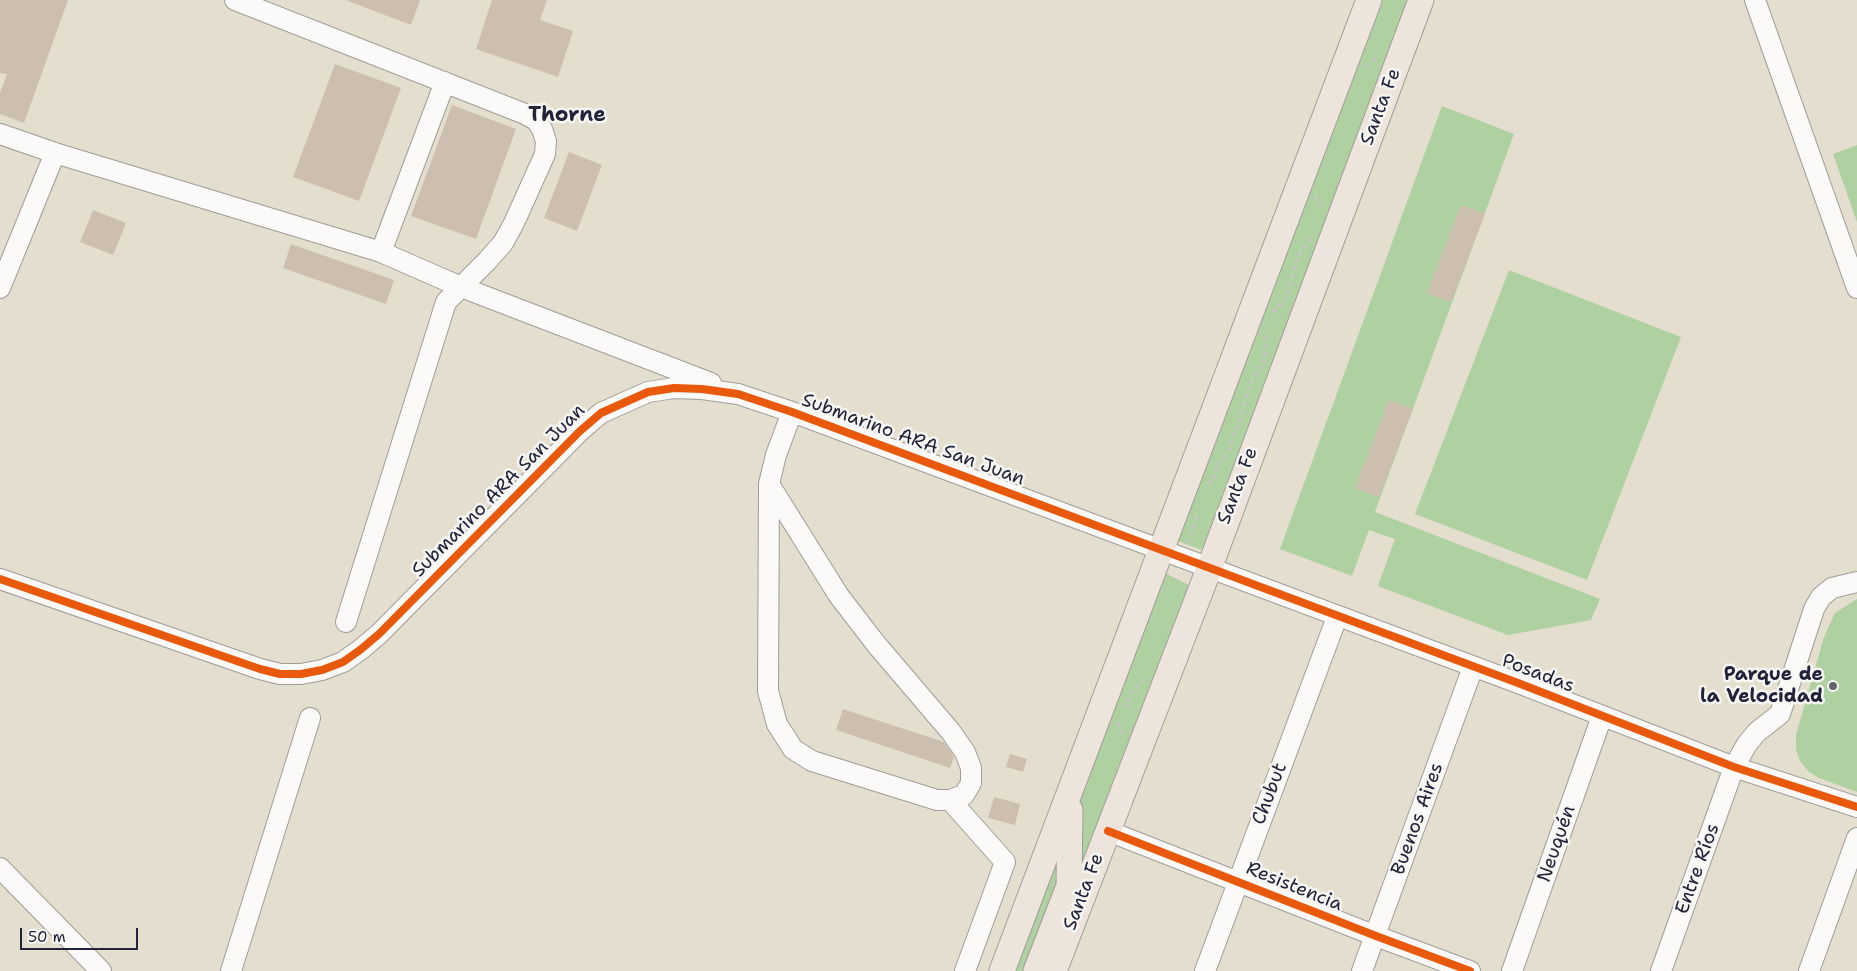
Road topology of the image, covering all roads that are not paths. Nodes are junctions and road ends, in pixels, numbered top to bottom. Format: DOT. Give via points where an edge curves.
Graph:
graph roads {
  1 [pos="234,0"];
  2 [pos="1369,0"];
  3 [pos="1421,0"];
  4 [pos="1755,0"];
  5 [pos="445,82"];
  6 [pos="0,134"];
  7 [pos="55,153"];
  8 [pos="381,252"];
  9 [pos="461,287"];
  10 [pos="0,288"];
  11 [pos="1857,288"];
  12 [pos="738,394"];
  13 [pos="792,412"];
  14 [pos="769,484"];
  15 [pos="1161,550"];
  16 [pos="1209,569"];
  17 [pos="1857,570"];
  18 [pos="0,579"];
  19 [pos="1857,582"];
  20 [pos="1832,588"];
  21 [pos="1337,617"];
  22 [pos="346,622"];
  23 [pos="1473,667"];
  24 [pos="1602,716"];
  25 [pos="310,718"];
  26 [pos="1734,767"];
  27 [pos="1070,792"];
  28 [pos="950,800"];
  29 [pos="1857,807"];
  30 [pos="1108,831"];
  31 [pos="1857,838"];
  32 [pos="0,868"];
  33 [pos="1238,882"];
  34 [pos="1376,936"];
  35 [pos="101,971"];
  36 [pos="231,971"];
  37 [pos="965,971"];
  38 [pos="1002,971"];
  39 [pos="1036,971"];
  40 [pos="1054,971"];
  41 [pos="1205,971"];
  42 [pos="1362,971"];
  43 [pos="1470,971"];
  44 [pos="1512,971"];
  45 [pos="1661,971"];
  46 [pos="1809,971"];
  1 -- 5 [label="street"];
  2 -- 15 [label="main road"];
  3 -- 16 [label="main road, Santa Fe"];
  4 -- 11 [label="street"];
  5 -- 8 [label="street"];
  5 -- 9 [label="street" via="536,120 546,141 545,154 503,242"];
  6 -- 7 [label="street"];
  7 -- 8 [label="street"];
  7 -- 10 [label="street"];
  8 -- 9 [label="street"];
  9 -- 12 [label="street"];
  9 -- 22 [label="street" via="446,302"];
  12 -- 13 [label="street, Submarino ARA San Juan"];
  12 -- 18 [label="street, Submarino ARA San Juan" via="702,388 674,388 648,392 601,413 379,634 342,662 322,670 280,674 260,669"];
  13 -- 14 [label="street"];
  13 -- 15 [label="street, Submarino ARA San Juan"];
  14 -- 28 [label="street" via="839,596 965,752 971,768 971,783 964,795"];
  14 -- 28 [label="street" via="768,691 777,724 793,749 812,761 937,800"];
  15 -- 16 [label="street, Submarino ARA San Juan"];
  15 -- 27 [label="main road"];
  16 -- 21 [label="street, Posadas"];
  16 -- 30 [label="main road, Santa Fe"];
  17 -- 20 [label="street, Entre Ríos"];
  19 -- 20 [label="street"];
  20 -- 26 [label="street, Entre Ríos" via="1814,609 1780,714 1757,732"];
  21 -- 23 [label="street, Posadas"];
  21 -- 33 [label="street, Chubut"];
  23 -- 24 [label="street, Posadas"];
  23 -- 34 [label="street, Buenos Aires"];
  24 -- 26 [label="street, Posadas"];
  24 -- 44 [label="street, Neuquén"];
  25 -- 36 [label="street"];
  26 -- 29 [label="street, Posadas"];
  26 -- 45 [label="street, Entre Ríos"];
  27 -- 38 [label="main road"];
  27 -- 39 [label="main road" via="1069,886"];
  28 -- 37 [label="street" via="1005,862"];
  30 -- 33 [label="street, Resistencia"];
  30 -- 40 [label="main road, Santa Fe"];
  31 -- 46 [label="street"];
  32 -- 35 [label="street"];
  33 -- 34 [label="street, Resistencia"];
  33 -- 41 [label="street, Chubut"];
  34 -- 42 [label="street, Buenos Aires"];
  34 -- 43 [label="street, Resistencia"];
}
